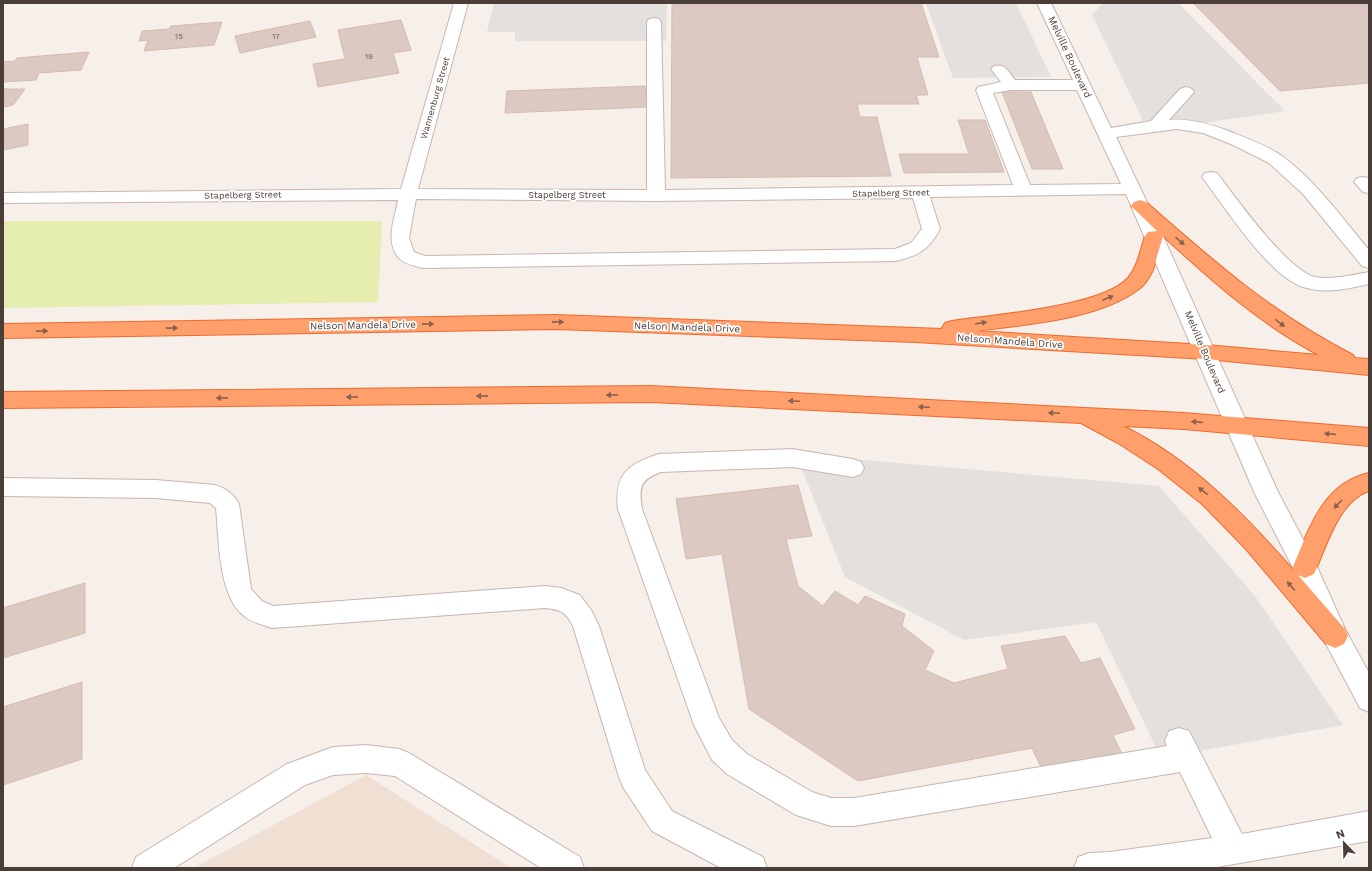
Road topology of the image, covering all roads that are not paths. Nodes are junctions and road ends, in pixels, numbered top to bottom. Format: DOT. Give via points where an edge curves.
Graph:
graph roads {
  1 [pos="461,3"];
  2 [pos="1044,3"];
  3 [pos="654,22"];
  4 [pos="999,69"];
  5 [pos="1012,85"];
  6 [pos="1082,85"];
  7 [pos="1186,92"];
  8 [pos="1150,127"];
  9 [pos="1107,134"];
  10 [pos="1211,176"];
  11 [pos="1024,191"];
  12 [pos="920,193"];
  13 [pos="408,194"];
  14 [pos="656,196"];
  15 [pos="1136,197"];
  16 [pos="3,198"];
  17 [pos="1154,236"];
  18 [pos="1369,262"];
  19 [pos="1369,278"];
  20 [pos="3,332"];
  21 [pos="915,335"];
  22 [pos="1206,352"];
  23 [pos="1365,367"];
  24 [pos="3,400"];
  25 [pos="1082,415"];
  26 [pos="1236,425"];
  27 [pos="1369,437"];
  28 [pos="853,468"];
  29 [pos="1369,482"];
  30 [pos="3,487"];
  31 [pos="1305,567"];
  32 [pos="1335,636"];
  33 [pos="1369,699"];
  34 [pos="1369,826"];
  35 [pos="1234,850"];
  36 [pos="567,867"];
  37 [pos="147,868"];
  38 [pos="752,868"];
  39 [pos="1103,868"];
  1 -- 13 [label="street, Wannenburg Street"];
  2 -- 6 [label="street, Melville Boulevard"];
  3 -- 14 [label="street"];
  4 -- 5 [label="street"];
  5 -- 6 [label="street"];
  5 -- 11 [label="street" via="984,90"];
  6 -- 9 [label="street, Melville Boulevard"];
  7 -- 8 [label="street" via="1161,120"];
  8 -- 9 [label="street"];
  8 -- 18 [label="street" via="1177,124 1207,129 1275,159 1309,190"];
  9 -- 15 [label="street, Melville Boulevard"];
  10 -- 19 [label="street" via="1286,269 1308,282 1337,284"];
  11 -- 12 [label="street, Stapelberg Street"];
  11 -- 15 [label="street, Stapelberg Street"];
  12 -- 13 [label="street, Wannenburg Street" via="931,229 924,242 916,249 896,255 423,262 407,256 402,248 400,238"];
  12 -- 14 [label="street, Stapelberg Street"];
  13 -- 14 [label="street, Stapelberg Street"];
  13 -- 16 [label="street, Stapelberg Street"];
  15 -- 17 [label="street, Melville Boulevard"];
  15 -- 23 [label="highway, one-way" via="1207,265 1284,326 1323,349"];
  21 -- 17 [label="highway, one-way" via="1089,306 1133,284 1144,270"];
  17 -- 22 [label="street, Melville Boulevard"];
  20 -- 21 [label="highway, Nelson Mandela Drive, one-way" via="556,322"];
  21 -- 22 [label="highway, Nelson Mandela Drive"];
  22 -- 23 [label="highway, Nelson Mandela Drive"];
  22 -- 26 [label="street, Melville Boulevard"];
  25 -- 24 [label="highway, one-way" via="651,394"];
  26 -- 25 [label="highway, one-way"];
  32 -- 25 [label="highway, one-way" via="1254,542 1210,497 1166,462 1126,437"];
  27 -- 26 [label="highway, one-way"];
  26 -- 31 [label="street, Melville Boulevard" via="1267,494"];
  28 -- 35 [label="street" via="792,458 659,463 635,475 629,484 630,509 708,725 722,750 737,764 806,805 831,812 846,812 1183,749"];
  29 -- 31 [label="highway, one-way" via="1355,487 1334,507 1321,529"];
  30 -- 38 [label="street" via="156,489 215,494 227,504 240,594 253,609 272,617 545,597 564,600 578,609 586,626 633,778 662,821"];
  31 -- 32 [label="street, Melville Boulevard"];
  32 -- 33 [label="street, Melville Boulevard"];
  34 -- 35 [label="street"];
  35 -- 39 [label="street"];
  36 -- 37 [label="street" via="399,763 366,759 333,761 297,774"];
}
